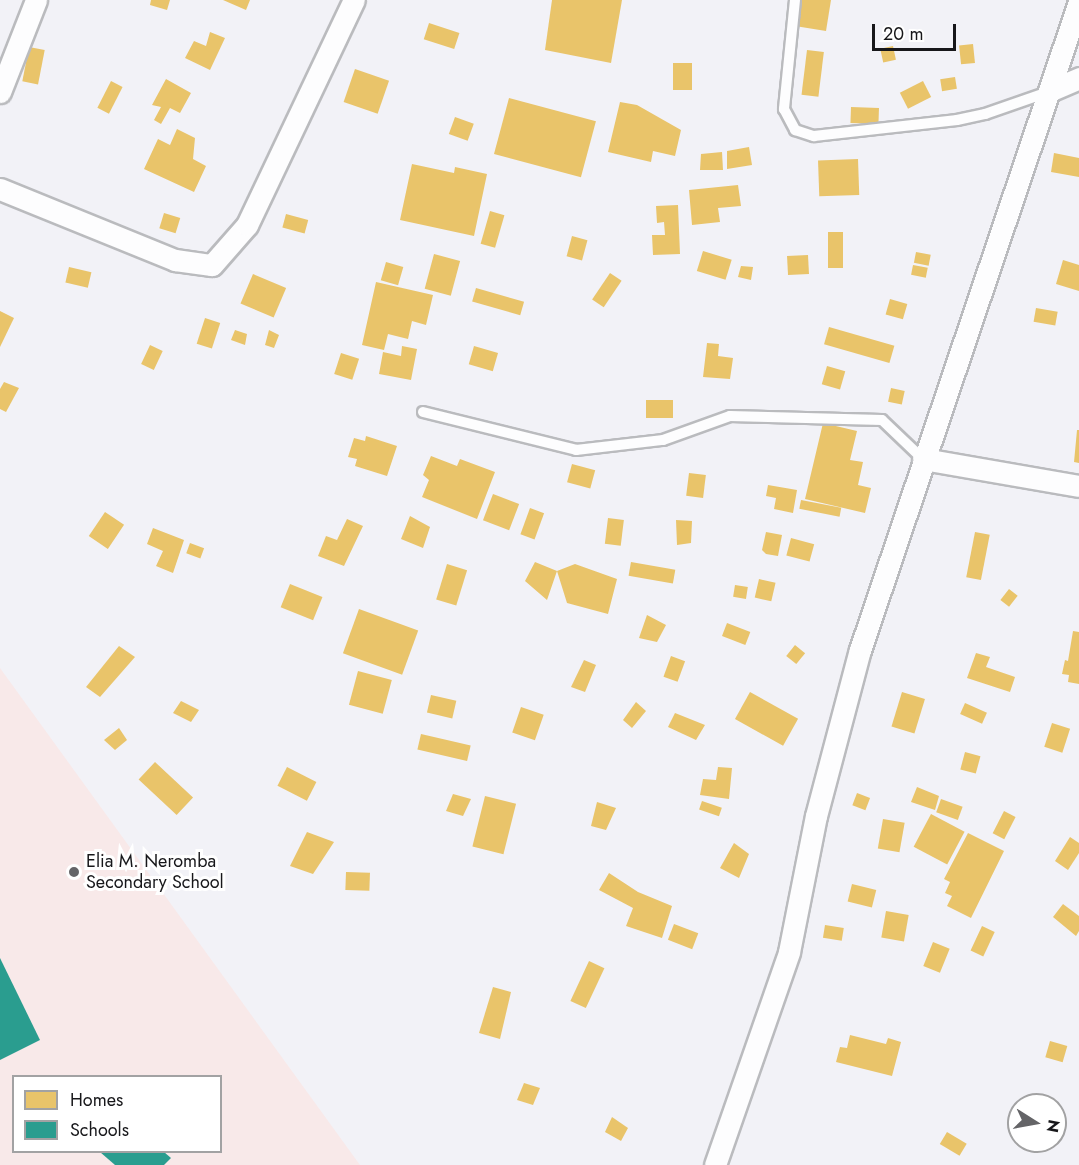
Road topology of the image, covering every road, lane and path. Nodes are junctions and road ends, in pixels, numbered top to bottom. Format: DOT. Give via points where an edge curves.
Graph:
graph roads {
  1 [pos="36,0"];
  2 [pos="354,0"];
  3 [pos="795,0"];
  4 [pos="1079,2"];
  5 [pos="1079,78"];
  6 [pos="1050,91"];
  7 [pos="0,92"];
  8 [pos="0,189"];
  9 [pos="423,412"];
  10 [pos="923,459"];
  11 [pos="1079,486"];
  12 [pos="715,1165"];
  1 -- 7 [label="street"];
  2 -- 8 [label="street" via="247,225 212,265 175,260"];
  3 -- 6 [label="lane" via="784,109 795,130 814,136 957,120"];
  4 -- 6 [label="street"];
  5 -- 6 [label="street"];
  6 -- 10 [label="street"];
  9 -- 10 [label="lane" via="576,450 663,441 730,416 882,420"];
  10 -- 11 [label="street"];
  10 -- 12 [label="street" via="860,650 816,816 789,952"];
}
